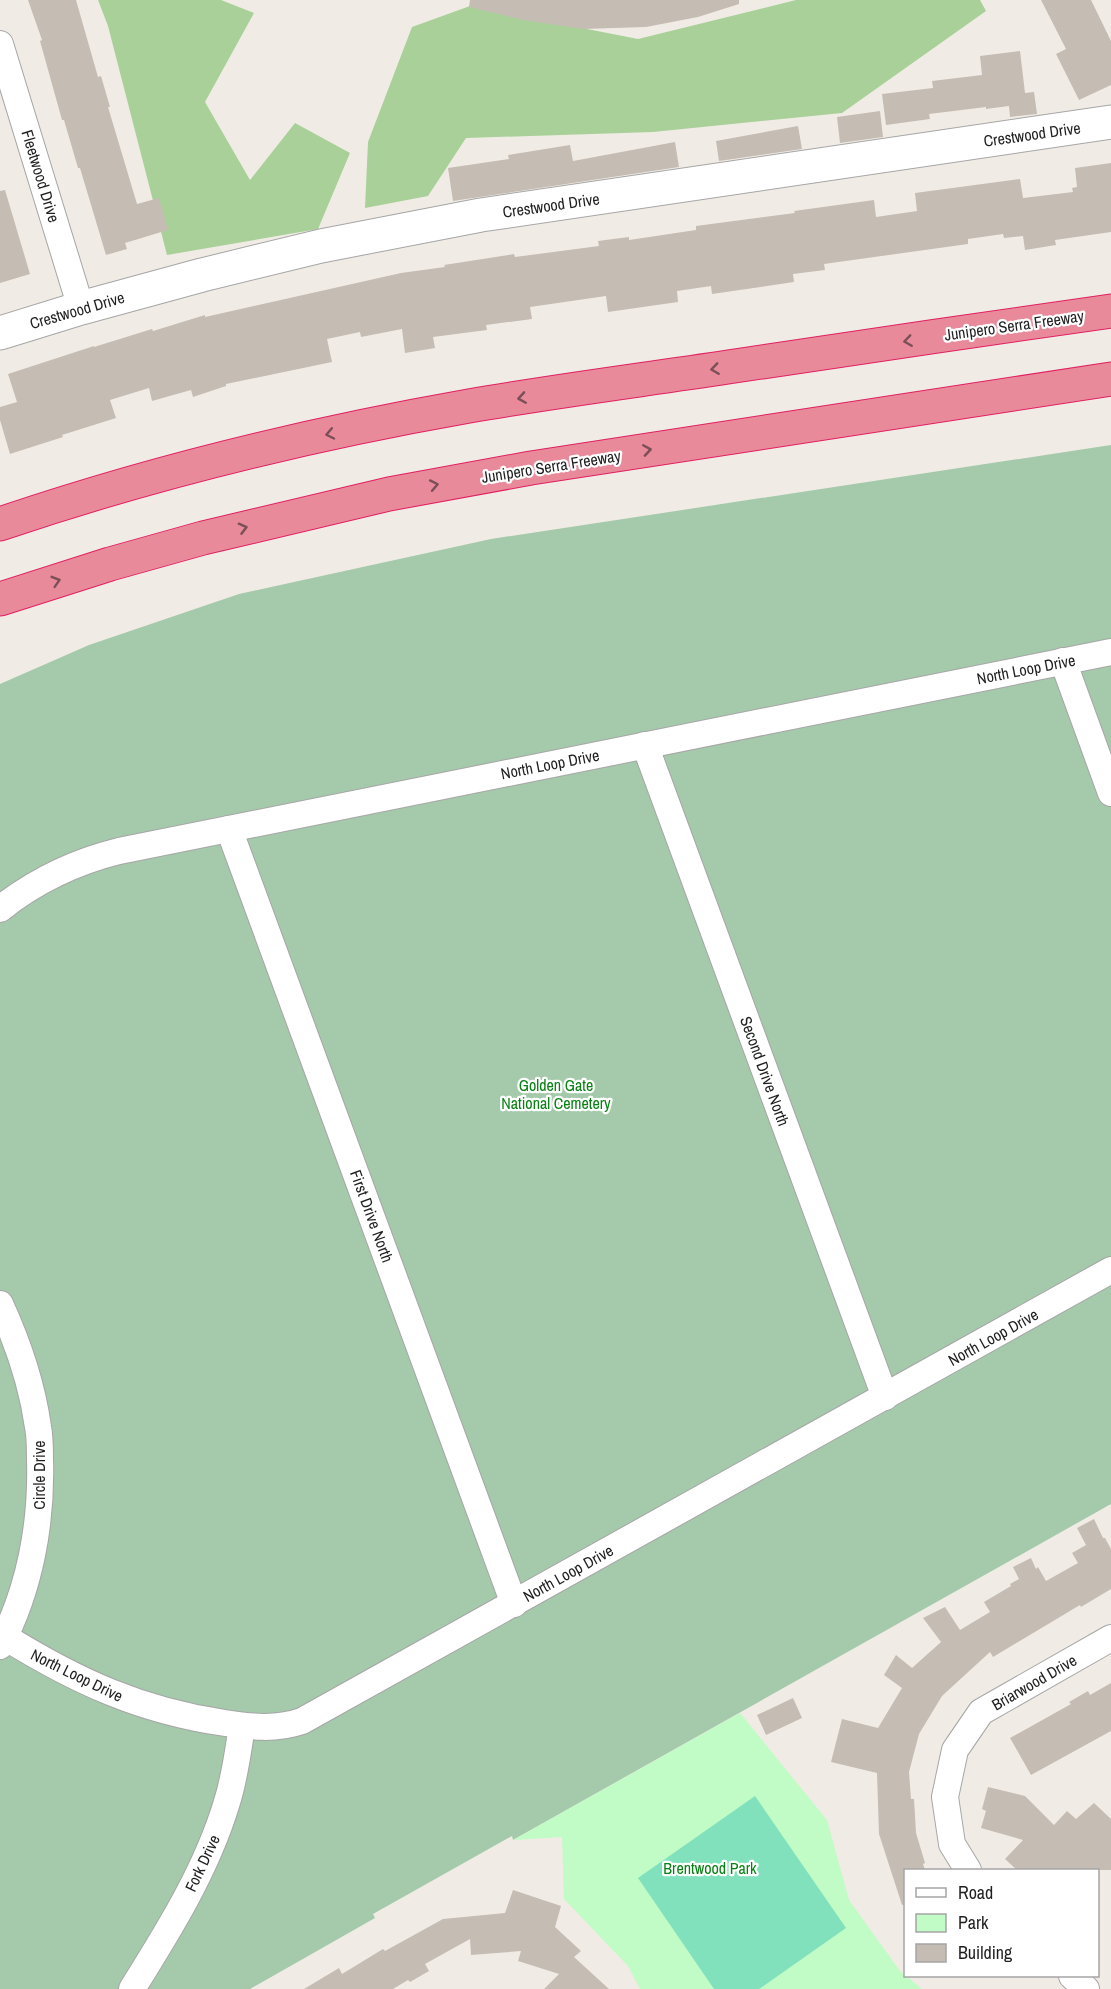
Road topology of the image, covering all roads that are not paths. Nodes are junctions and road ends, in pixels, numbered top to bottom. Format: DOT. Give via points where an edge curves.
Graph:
graph roads {
  1 [pos="0,44"];
  2 [pos="1111,122"];
  3 [pos="81,308"];
  4 [pos="1111,311"];
  5 [pos="0,333"];
  6 [pos="1111,379"];
  7 [pos="0,524"];
  8 [pos="0,599"];
  9 [pos="1111,652"];
  10 [pos="1063,661"];
  11 [pos="645,745"];
  12 [pos="1111,793"];
  13 [pos="229,829"];
  14 [pos="0,909"];
  15 [pos="1111,1270"];
  16 [pos="0,1304"];
  17 [pos="885,1397"];
  18 [pos="514,1604"];
  19 [pos="1111,1638"];
  20 [pos="2,1642"];
  21 [pos="242,1726"];
  22 [pos="967,1869"];
  23 [pos="1073,1977"];
  24 [pos="132,1989"];
  25 [pos="1086,1989"];
  1 -- 3 [label="street, Fleetwood Drive"];
  2 -- 3 [label="street, Crestwood Drive" via="481,215 321,246"];
  3 -- 5 [label="street, Crestwood Drive"];
  4 -- 7 [label="highway, Junipero Serra Freeway, one-way" via="410,417 194,466"];
  8 -- 6 [label="highway, Junipero Serra Freeway, one-way" via="203,538 389,494 531,468"];
  9 -- 10 [label="street, North Loop Drive"];
  10 -- 11 [label="street, North Loop Drive"];
  10 -- 12 [label="street"];
  11 -- 13 [label="street, North Loop Drive"];
  11 -- 17 [label="street, Second Drive North"];
  13 -- 14 [label="street, North Loop Drive" via="99,856 44,879"];
  13 -- 18 [label="street, First Drive North"];
  15 -- 17 [label="street, North Loop Drive"];
  16 -- 20 [label="street, Circle Drive" via="30,1385 39,1428 41,1481 31,1559"];
  17 -- 18 [label="street, North Loop Drive"];
  18 -- 21 [label="street, North Loop Drive" via="302,1721 281,1727"];
  19 -- 22 [label="street, Briarwood Drive" via="981,1712 955,1750 945,1797 952,1844"];
  20 -- 21 [label="street, North Loop Drive" via="114,1695 182,1716"];
  21 -- 24 [label="street, Fork Drive" via="232,1784 212,1843 180,1909"];
  23 -- 25 [label="street"];
}
